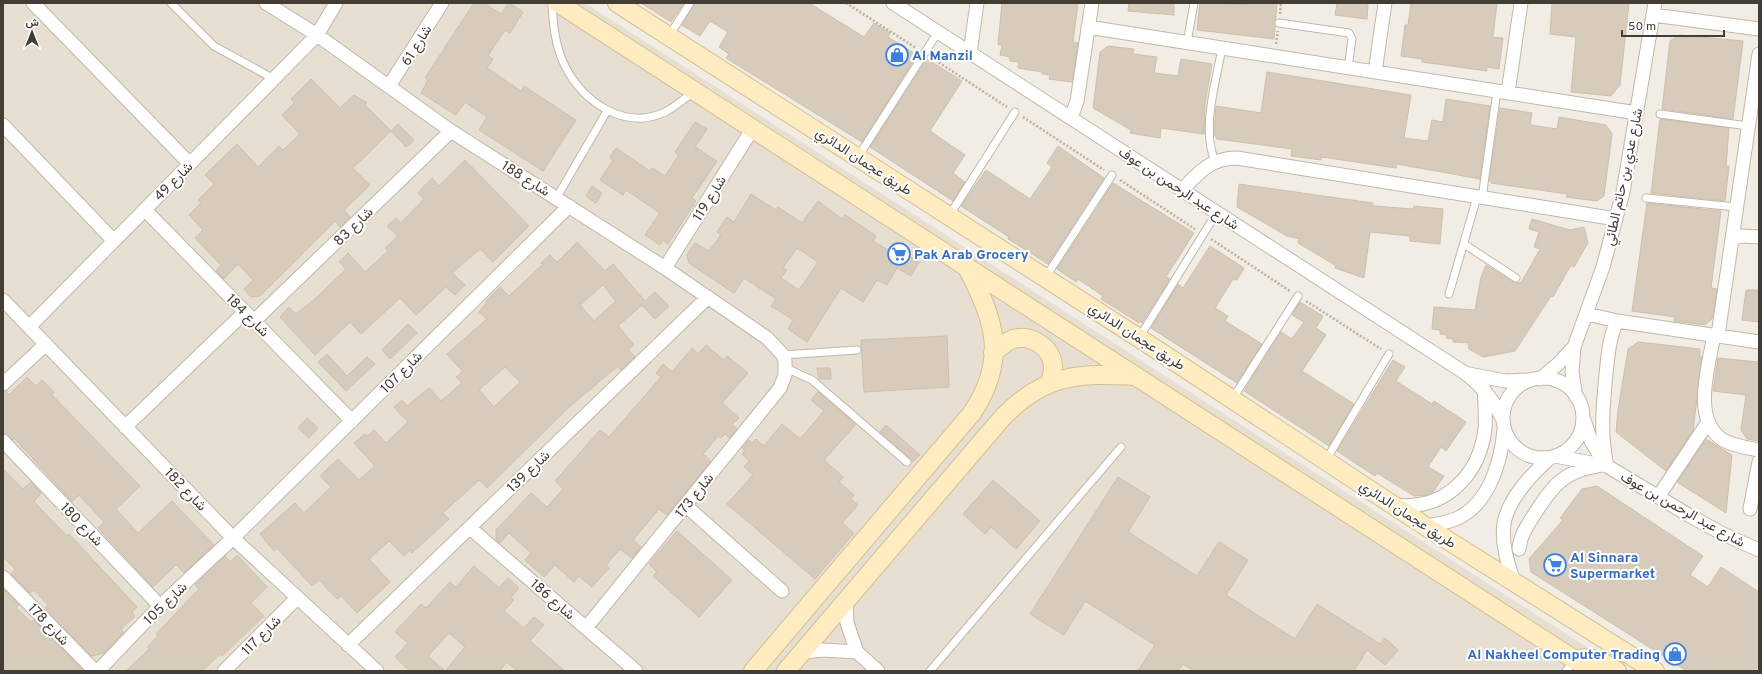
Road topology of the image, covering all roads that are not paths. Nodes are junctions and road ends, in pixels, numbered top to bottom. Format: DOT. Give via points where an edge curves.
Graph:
graph roads {
  1 [pos="33,3"];
  2 [pos="171,3"];
  3 [pos="266,3"];
  4 [pos="336,3"];
  5 [pos="442,3"];
  6 [pos="552,3"];
  7 [pos="558,3"];
  8 [pos="617,3"];
  9 [pos="690,3"];
  10 [pos="893,3"];
  11 [pos="978,3"];
  12 [pos="1092,3"];
  13 [pos="1194,3"];
  14 [pos="1385,3"];
  15 [pos="1521,3"];
  16 [pos="1654,9"];
  17 [pos="1279,23"];
  18 [pos="1759,26"];
  19 [pos="1088,27"];
  20 [pos="938,32"];
  21 [pos="317,35"];
  22 [pos="669,36"];
  23 [pos="1187,43"];
  24 [pos="1222,48"];
  25 [pos="970,53"];
  26 [pos="1759,54"];
  27 [pos="1348,68"];
  28 [pos="1375,72"];
  29 [pos="274,79"];
  30 [pos="389,86"];
  31 [pos="694,90"];
  32 [pos="1503,92"];
  33 [pos="607,111"];
  34 [pos="1015,112"];
  35 [pos="1637,113"];
  36 [pos="1660,114"];
  37 [pos="1070,118"];
  38 [pos="3,125"];
  39 [pos="753,128"];
  40 [pos="1754,129"];
  41 [pos="451,130"];
  42 [pos="858,157"];
  43 [pos="1214,161"];
  44 [pos="190,164"];
  45 [pos="1112,175"];
  46 [pos="1182,190"];
  47 [pos="557,197"];
  48 [pos="1480,197"];
  49 [pos="1646,198"];
  50 [pos="569,206"];
  51 [pos="1736,207"];
  52 [pos="145,210"];
  53 [pos="1217,212"];
  54 [pos="949,216"];
  55 [pos="1616,219"];
  56 [pos="1759,237"];
  57 [pos="1732,240"];
  58 [pos="114,241"];
  59 [pos="1464,244"];
  60 [pos="966,265"];
  61 [pos="666,268"];
  62 [pos="1045,278"];
  63 [pos="1516,278"];
  64 [pos="1449,294"];
  65 [pos="1298,296"];
  66 [pos="708,297"];
  67 [pos="3,300"];
  68 [pos="1587,314"];
  69 [pos="249,316"];
  70 [pos="1617,321"];
  71 [pos="29,327"];
  72 [pos="1716,335"];
  73 [pos="1140,338"];
  74 [pos="1759,342"];
  75 [pos="46,344"];
  76 [pos="1574,347"];
  77 [pos="857,350"];
  78 [pos="993,353"];
  79 [pos="1389,354"];
  80 [pos="784,361"];
  81 [pos="1465,373"];
  82 [pos="1136,376"];
  83 [pos="1536,379"];
  84 [pos="1050,383"];
  85 [pos="3,384"];
  86 [pos="1484,390"];
  87 [pos="1576,397"];
  88 [pos="1232,398"];
  89 [pos="1583,414"];
  90 [pos="352,420"];
  91 [pos="1708,422"];
  92 [pos="1503,425"];
  93 [pos="126,427"];
  94 [pos="3,441"];
  95 [pos="1122,447"];
  96 [pos="1759,450"];
  97 [pos="1553,457"];
  98 [pos="1326,460"];
  99 [pos="907,462"];
  100 [pos="1759,462"];
  101 [pos="1607,466"];
  102 [pos="1658,497"];
  103 [pos="1394,505"];
  104 [pos="686,506"];
  105 [pos="1750,509"];
  106 [pos="1425,526"];
  107 [pos="470,528"];
  108 [pos="233,538"];
  109 [pos="1519,549"];
  110 [pos="1759,550"];
  111 [pos="3,577"];
  112 [pos="1514,582"];
  113 [pos="782,591"];
  114 [pos="297,598"];
  115 [pos="846,602"];
  116 [pos="160,606"];
  117 [pos="586,628"];
  118 [pos="348,645"];
  119 [pos="802,652"];
  120 [pos="857,652"];
  121 [pos="1570,666"];
  122 [pos="95,671"];
  123 [pos="98,671"];
  124 [pos="224,671"];
  125 [pos="377,671"];
  126 [pos="636,671"];
  127 [pos="753,671"];
  128 [pos="786,671"];
  129 [pos="878,671"];
  130 [pos="930,671"];
  131 [pos="1592,671"];
  132 [pos="1617,671"];
  133 [pos="1655,671"];
  1 -- 44 [label="street"];
  2 -- 29 [label="lane" via="214,46"];
  3 -- 21 [label="street, شارع 188"];
  4 -- 21 [label="street, شارع 49"];
  5 -- 30 [label="street, شارع 61"];
  6 -- 33 [label="lane" via="553,27 564,65 573,80"];
  7 -- 31 [label="main road"];
  8 -- 22 [label="main road, طريق عجمان الدائري"];
  9 -- 22 [label="lane"];
  10 -- 20 [label="street, شارع عبد الرحمن بن عوف"];
  11 -- 25 [label="street"];
  12 -- 19 [label="street"];
  13 -- 23 [label="lane"];
  14 -- 28 [label="street"];
  15 -- 32 [label="street"];
  16 -- 18 [label="street"];
  16 -- 35 [label="street, شارع عدي بن حاتم الطائي"];
  17 -- 27 [label="lane" via="1348,33 1352,39"];
  19 -- 23 [label="street"];
  19 -- 37 [label="street" via="1077,101"];
  20 -- 25 [label="street, شارع عبد الرحمن بن عوف"];
  20 -- 42 [label="lane"];
  21 -- 29 [label="street, شارع 49"];
  21 -- 30 [label="street, شارع 188"];
  22 -- 42 [label="main road, طريق عجمان الدائري"];
  23 -- 24 [label="street"];
  24 -- 27 [label="street"];
  24 -- 43 [label="lane" via="1208,130 1209,146"];
  25 -- 37 [label="street, شارع عبد الرحمن بن عوف"];
  26 -- 40 [label="street"];
  27 -- 28 [label="street"];
  28 -- 32 [label="street"];
  29 -- 44 [label="street, شارع 49"];
  30 -- 41 [label="street, شارع 188"];
  31 -- 33 [label="lane" via="666,112 652,117 624,118"];
  31 -- 39 [label="main road"];
  32 -- 35 [label="street"];
  32 -- 48 [label="lane"];
  33 -- 47 [label="lane"];
  34 -- 54 [label="lane"];
  35 -- 55 [label="street, شارع عدي بن حاتم الطائي"];
  36 -- 40 [label="lane"];
  37 -- 46 [label="street, شارع عبد الرحمن بن عوف"];
  38 -- 58 [label="street"];
  39 -- 60 [label="main road"];
  39 -- 61 [label="street, شارع 119"];
  40 -- 51 [label="street"];
  41 -- 47 [label="street, شارع 188"];
  41 -- 69 [label="street, شارع 83"];
  42 -- 54 [label="main road, طريق عجمان الدائري"];
  43 -- 46 [label="street" via="1201,169"];
  43 -- 48 [label="street" via="1237,158"];
  44 -- 52 [label="street, شارع 49"];
  45 -- 62 [label="lane"];
  46 -- 53 [label="street, شارع عبد الرحمن بن عوف"];
  47 -- 50 [label="street, شارع 188"];
  48 -- 55 [label="street"];
  48 -- 59 [label="lane"];
  49 -- 51 [label="lane"];
  50 -- 61 [label="street, شارع 188"];
  50 -- 90 [label="street, شارع 107"];
  51 -- 57 [label="street"];
  52 -- 58 [label="street, شارع 49"];
  52 -- 69 [label="street, شارع 184"];
  53 -- 73 [label="lane"];
  53 -- 81 [label="street, شارع عبد الرحمن بن عوف"];
  54 -- 62 [label="main road, طريق عجمان الدائري"];
  55 -- 68 [label="street, شارع عدي بن حاتم الطائي"];
  56 -- 57 [label="street" via="1742,236"];
  57 -- 72 [label="street"];
  58 -- 71 [label="street, شارع 49"];
  59 -- 63 [label="lane"];
  59 -- 64 [label="lane"];
  60 -- 78 [label="main road" via="988,311"];
  60 -- 82 [label="main road"];
  61 -- 66 [label="street, شارع 188"];
  62 -- 73 [label="main road, طريق عجمان الدائري"];
  65 -- 88 [label="lane"];
  66 -- 80 [label="street, شارع 188" via="767,338"];
  66 -- 107 [label="street, شارع 139"];
  67 -- 71 [label="street, شارع 182"];
  68 -- 70 [label="street"];
  68 -- 76 [label="street, شارع عدي بن حاتم الطائي"];
  69 -- 90 [label="street, شارع 184"];
  69 -- 93 [label="street, شارع 83"];
  70 -- 72 [label="street"];
  70 -- 101 [label="street" via="1610,340 1603,408 1602,437"];
  71 -- 75 [label="street, شارع 182"];
  72 -- 74 [label="street"];
  72 -- 91 [label="street" via="1704,405"];
  73 -- 88 [label="main road, طريق عجمان الدائري"];
  75 -- 85 [label="street"];
  75 -- 93 [label="street, شارع 182"];
  76 -- 83 [label="street, شارع عدي بن حاتم الطائي" via="1558,364"];
  76 -- 87 [label="street, شارع عدي بن حاتم الطائي" via="1572,372"];
  77 -- 80 [label="lane"];
  78 -- 84 [label="main road" via="1012,340 1034,340 1050,355 1053,369"];
  78 -- 127 [label="main road" via="985,390 972,413"];
  79 -- 98 [label="lane"];
  80 -- 99 [label="lane" via="812,380"];
  80 -- 104 [label="street, شارع 173" via="780,388"];
  81 -- 83 [label="street, شارع عبد الرحمن بن عوف" via="1498,380"];
  81 -- 86 [label="street, شارع عبد الرحمن بن عوف"];
  82 -- 84 [label="main road" via="1087,374"];
  82 -- 121 [label="main road"];
  83 -- 87 [label="street" via="1560,382"];
  83 -- 92 [label="street" via="1522,384 1510,395 1504,409"];
  84 -- 115 [label="main road" via="1019,402 1002,418"];
  86 -- 92 [label="street, شارع عبد الرحمن بن عوف" via="1495,404"];
  86 -- 103 [label="street" via="1485,417 1482,441 1474,464 1463,480 1446,496 1436,501 1415,506"];
  87 -- 89 [label="street"];
  88 -- 98 [label="main road, طريق عجمان الدائري"];
  89 -- 97 [label="street" via="1576,440 1570,447"];
  89 -- 101 [label="street, شارع عبد الرحمن بن عوف" via="1585,428 1591,441"];
  90 -- 108 [label="street, شارع 107"];
  91 -- 96 [label="street" via="1722,439"];
  91 -- 102 [label="street"];
  92 -- 97 [label="street" via="1514,446 1522,452 1536,457"];
  92 -- 106 [label="street" via="1503,443 1496,470 1477,503 1469,511 1452,520"];
  93 -- 108 [label="street, شارع 182"];
  94 -- 116 [label="street, شارع 180"];
  95 -- 130 [label="lane"];
  97 -- 101 [label="street, شارع عبد الرحمن بن عوف"];
  97 -- 112 [label="street" via="1524,486 1506,515 1503,532 1506,556"];
  98 -- 103 [label="main road, طريق عجمان الدائري"];
  100 -- 105 [label="street"];
  101 -- 102 [label="street, شارع عبد الرحمن بن عوف"];
  101 -- 109 [label="street" via="1578,470 1554,486 1526,528"];
  102 -- 110 [label="street, شارع عبد الرحمن بن عوف" via="1724,534"];
  103 -- 106 [label="main road, طريق عجمان الدائري"];
  104 -- 113 [label="street"];
  104 -- 117 [label="street, شارع 173"];
  106 -- 112 [label="main road, طريق عجمان الدائري"];
  107 -- 117 [label="street, شارع 186"];
  107 -- 118 [label="street, شارع 139"];
  108 -- 114 [label="street, شارع 182"];
  108 -- 116 [label="street, شارع 105"];
  111 -- 122 [label="street, شارع 178"];
  112 -- 133 [label="main road, طريق عجمان الدائري"];
  114 -- 118 [label="street, شارع 182"];
  114 -- 124 [label="street, شارع 117"];
  115 -- 119 [label="main road"];
  115 -- 120 [label="street" via="847,623"];
  116 -- 123 [label="street, شارع 105"];
  117 -- 126 [label="street, شارع 186"];
  118 -- 125 [label="street, شارع 182"];
  119 -- 120 [label="street"];
  119 -- 128 [label="main road"];
  120 -- 129 [label="street"];
  121 -- 131 [label="main road"];
  121 -- 132 [label="main road" via="1588,658"];
}
